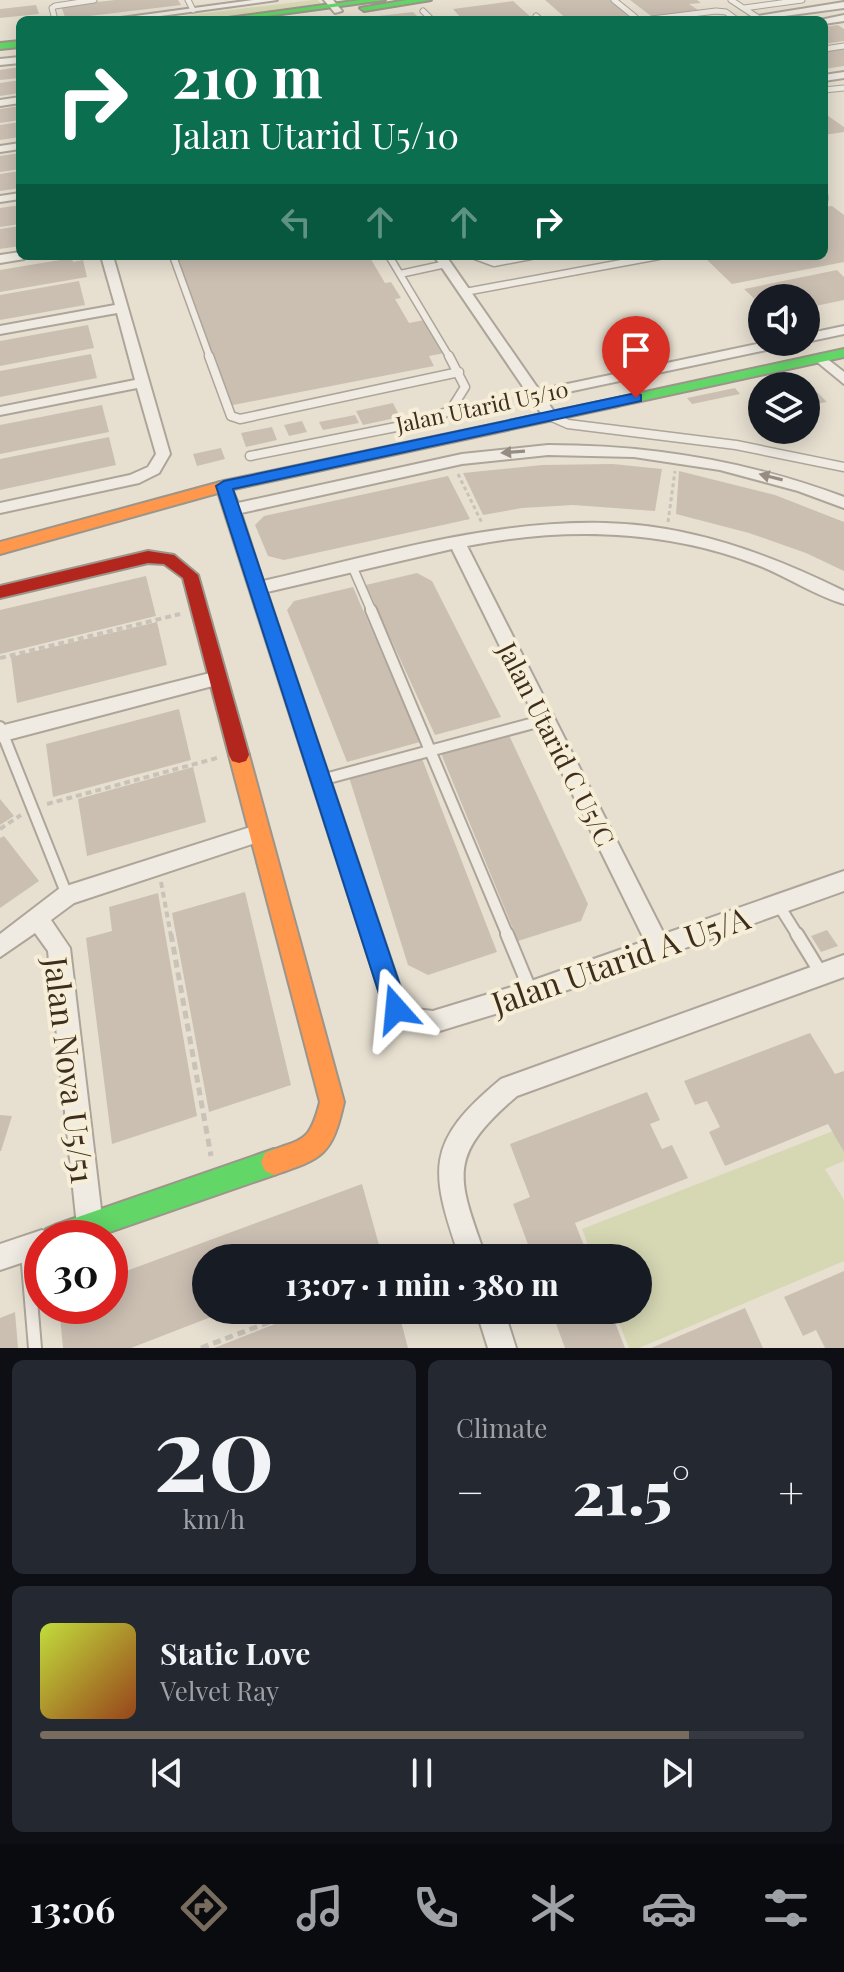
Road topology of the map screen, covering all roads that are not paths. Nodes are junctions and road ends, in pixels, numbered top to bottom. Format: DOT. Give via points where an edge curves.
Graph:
graph roads {
  1 [pos="94,0"];
  2 [pos="188,0"];
  3 [pos="273,0"];
  4 [pos="381,0"];
  5 [pos="614,0"];
  6 [pos="731,0"];
  7 [pos="802,0"];
  8 [pos="844,5"];
  9 [pos="333,6"];
  10 [pos="425,6"];
  11 [pos="744,8"];
  12 [pos="193,10"];
  13 [pos="54,16"];
  14 [pos="143,16"];
  15 [pos="250,16"];
  16 [pos="284,16"];
  17 [pos="634,16"];
  18 [pos="676,16"];
  19 [pos="732,16"];
  20 [pos="756,16"];
  21 [pos="764,16"];
  22 [pos="108,260"];
  23 [pos="174,260"];
  24 [pos="391,260"];
  25 [pos="443,260"];
  26 [pos="478,260"];
  27 [pos="510,260"];
  28 [pos="637,260"];
  29 [pos="400,274"];
  30 [pos="465,292"];
  31 [pos="121,308"];
  32 [pos="0,330"];
  33 [pos="844,330"];
  34 [pos="820,335"];
  35 [pos="748,350"];
  36 [pos="844,353"];
  37 [pos="810,356"];
  38 [pos="815,359"];
  39 [pos="459,372"];
  40 [pos="844,380"];
  41 [pos="143,383"];
  42 [pos="535,395"];
  43 [pos="0,411"];
  44 [pos="550,416"];
  45 [pos="250,456"];
  46 [pos="844,467"];
  47 [pos="224,486"];
  48 [pos="844,503"];
  49 [pos="0,508"];
  50 [pos="232,510"];
  51 [pos="457,543"];
  52 [pos="0,548"];
  53 [pos="353,568"];
  54 [pos="257,588"];
  55 [pos="0,592"];
  56 [pos="844,598"];
  57 [pos="218,678"];
  58 [pos="545,720"];
  59 [pos="1,731"];
  60 [pos="430,751"];
  61 [pos="321,780"];
  62 [pos="260,833"];
  63 [pos="844,881"];
  64 [pos="67,895"];
  65 [pos="778,904"];
  66 [pos="38,920"];
  67 [pos="658,945"];
  68 [pos="0,947"];
  69 [pos="837,973"];
  70 [pos="531,992"];
  71 [pos="89,1220"];
  72 [pos="107,1220"];
  73 [pos="468,1244"];
  74 [pos="24,1249"];
  75 [pos="0,1257"];
  76 [pos="35,1324"];
  77 [pos="494,1324"];
  78 [pos="35,1348"];
  79 [pos="502,1348"];
  1 -- 13 [label="lane" via="55,6"];
  2 -- 12 [label="lane"];
  3 -- 12 [label="street"];
  4 -- 9 [label="street"];
  5 -- 17 [label="lane"];
  6 -- 11 [label="lane"];
  7 -- 11 [label="lane"];
  8 -- 21 [label="street"];
  9 -- 10 [label="street"];
  9 -- 15 [label="street"];
  9 -- 16 [label="street"];
  11 -- 20 [label="lane"];
  12 -- 14 [label="street"];
  18 -- 19 [label="lane" via="716,11"];
  22 -- 31 [label="street"];
  23 -- 39 [label="lane" via="231,416 240,419"];
  24 -- 29 [label="lane"];
  25 -- 29 [label="lane"];
  25 -- 30 [label="street"];
  26 -- 27 [label="lane" via="490,264"];
  28 -- 30 [label="lane"];
  29 -- 39 [label="lane"];
  30 -- 42 [label="street"];
  31 -- 32 [label="street"];
  31 -- 41 [label="street"];
  33 -- 34 [label="street"];
  35 -- 42 [label="street"];
  36 -- 38 [label="street, Jalan Utarid U5/10"];
  37 -- 38 [label="street"];
  38 -- 40 [label="street"];
  38 -- 44 [label="street, Jalan Utarid U5/10"];
  39 -- 45 [label="lane" via="465,387 450,411 416,423"];
  41 -- 43 [label="street"];
  41 -- 49 [label="street" via="163,454 154,470"];
  42 -- 44 [label="street"];
  44 -- 46 [label="lane" via="568,424 736,445"];
  44 -- 47 [label="street, Jalan Utarid U5/10"];
  47 -- 50 [label="street"];
  47 -- 52 [label="street, Jalan Utarid U5/10"];
  48 -- 50 [label="street, one-way" via="791,482 676,457 557,450 452,461"];
  50 -- 54 [label="street"];
  51 -- 53 [label="street"];
  51 -- 56 [label="street" via="606,528 667,535 776,565"];
  51 -- 58 [label="street, Jalan Utarid C U5/C"];
  53 -- 54 [label="street"];
  53 -- 60 [label="lane"];
  54 -- 61 [label="street"];
  55 -- 57 [label="street" via="148,557 168,559 190,575"];
  57 -- 59 [label="street"];
  57 -- 62 [label="street"];
  58 -- 60 [label="lane"];
  58 -- 67 [label="street, Jalan Utarid C U5/C"];
  59 -- 64 [label="lane"];
  60 -- 61 [label="lane"];
  60 -- 70 [label="lane"];
  61 -- 70 [label="street, Jalan Utarid A U5/A" via="396,1009 411,1020 433,1022"];
  62 -- 64 [label="street"];
  62 -- 72 [label="street" via="332,1102 323,1139 310,1150"];
  63 -- 65 [label="street, Jalan Utarid A U5/A"];
  64 -- 66 [label="street"];
  65 -- 67 [label="street, Jalan Utarid A U5/A"];
  65 -- 69 [label="lane"];
  66 -- 68 [label="street"];
  66 -- 71 [label="street, Jalan Nova U5/51" via="59,948"];
  67 -- 70 [label="street, Jalan Utarid A U5/A"];
  69 -- 73 [label="street" via="509,1087 467,1126 452,1156 450,1188"];
  74 -- 75 [label="street"];
  76 -- 78 [label="lane"];
  77 -- 79 [label="street"];
}
